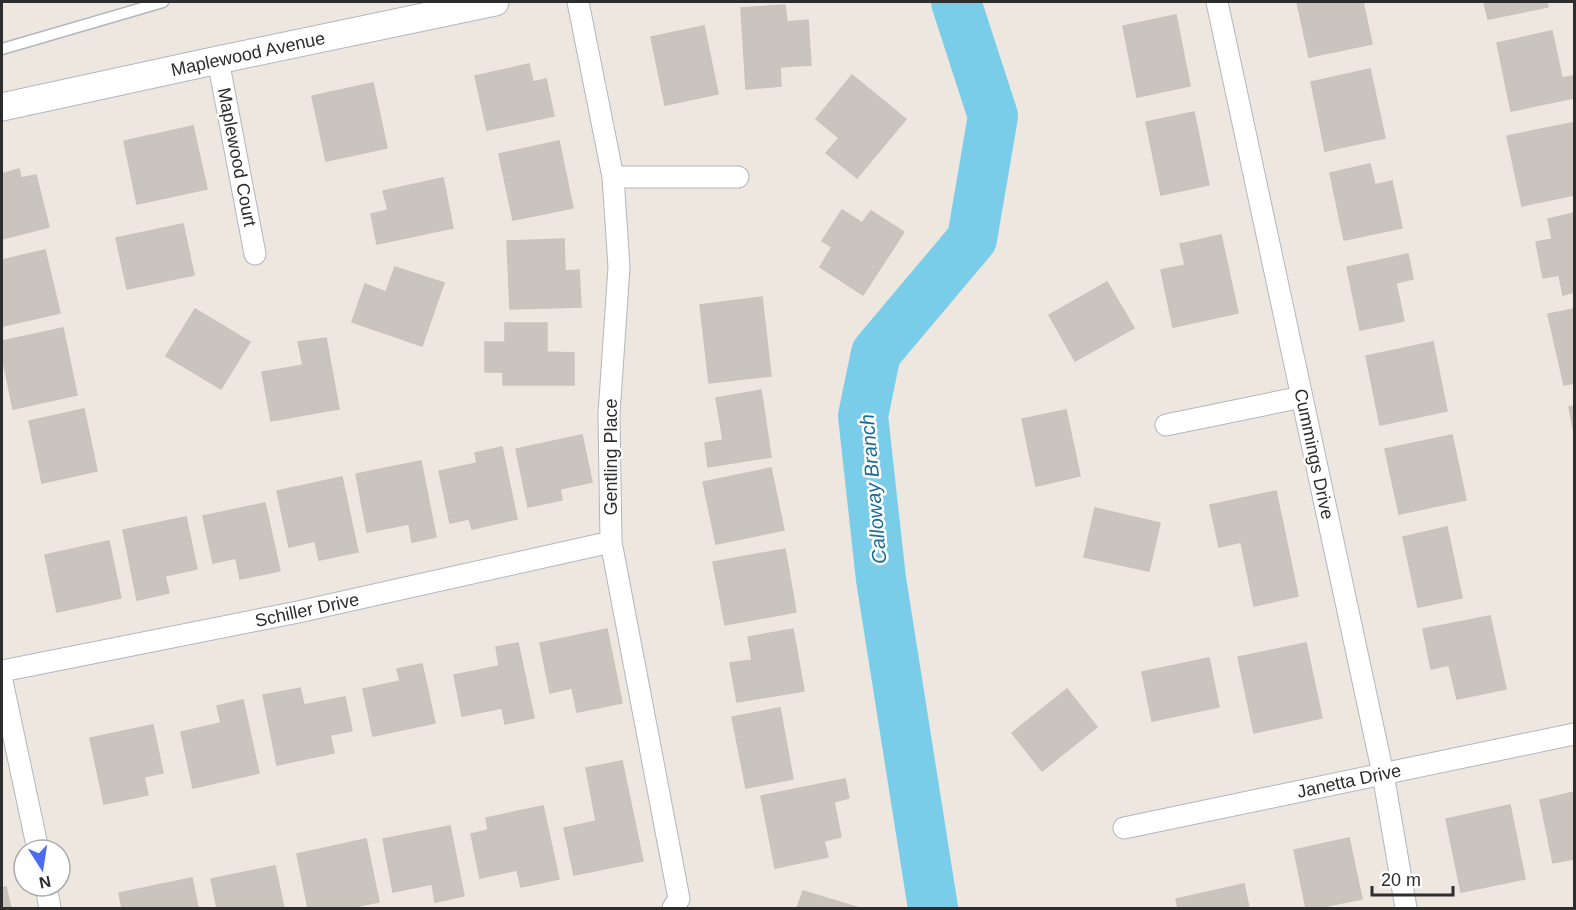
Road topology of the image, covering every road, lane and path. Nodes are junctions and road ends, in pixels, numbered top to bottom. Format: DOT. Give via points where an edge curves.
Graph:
graph roads {
  1 [pos="162,2"];
  2 [pos="578,2"];
  3 [pos="1216,2"];
  4 [pos="479,3"];
  5 [pos="2,49"];
  6 [pos="218,60"];
  7 [pos="2,107"];
  8 [pos="613,177"];
  9 [pos="738,177"];
  10 [pos="255,254"];
  11 [pos="1302,397"];
  12 [pos="1167,425"];
  13 [pos="611,542"];
  14 [pos="2,671"];
  15 [pos="2,681"];
  16 [pos="1575,734"];
  17 [pos="1383,774"];
  18 [pos="1124,828"];
  19 [pos="35,838"];
  20 [pos="673,909"];
  21 [pos="1406,909"];
  1 -- 5 [label="lane"];
  2 -- 8 [label="street, Gentling Place"];
  3 -- 11 [label="street, Cummings Drive"];
  4 -- 6 [label="street, Maplewood Avenue"];
  6 -- 7 [label="street, Maplewood Avenue"];
  6 -- 10 [label="street, Maplewood Court"];
  8 -- 9 [label="street"];
  8 -- 13 [label="street, Gentling Place" via="619,267 609,414"];
  11 -- 12 [label="street"];
  11 -- 17 [label="street, Cummings Drive"];
  13 -- 14 [label="street, Schiller Drive" via="298,612"];
  13 -- 20 [label="street, Gentling Place" via="679,899"];
  15 -- 19 [label="street"];
  16 -- 17 [label="street, Janetta Drive"];
  17 -- 18 [label="street, Janetta Drive"];
  17 -- 21 [label="street, Cummings Drive"];
}
